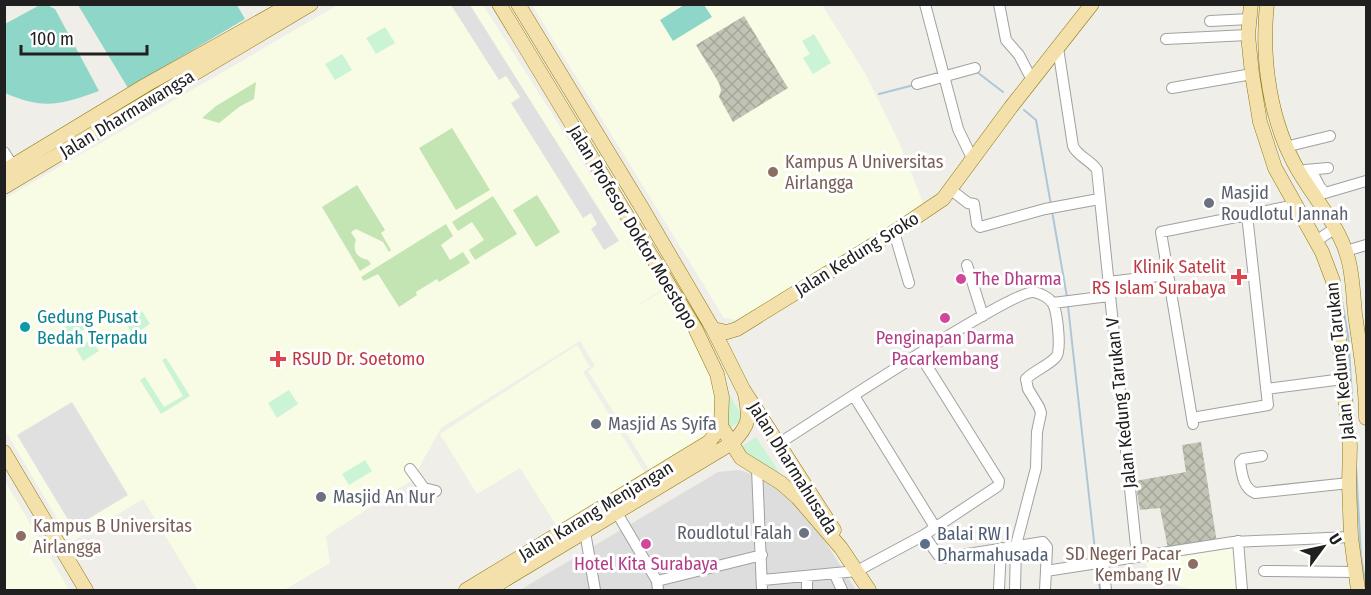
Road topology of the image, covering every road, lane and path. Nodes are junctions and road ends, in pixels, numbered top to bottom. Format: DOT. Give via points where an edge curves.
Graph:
graph roads {
  1 [pos="291,4"];
  2 [pos="311,4"];
  3 [pos="499,4"];
  4 [pos="518,4"];
  5 [pos="925,4"];
  6 [pos="999,4"];
  7 [pos="1092,4"];
  8 [pos="1251,4"];
  9 [pos="1268,4"];
  10 [pos="269,10"];
  11 [pos="1250,19"];
  12 [pos="1210,21"];
  13 [pos="1248,35"];
  14 [pos="1166,39"];
  15 [pos="1058,48"];
  16 [pos="975,68"];
  17 [pos="1252,74"];
  18 [pos="944,78"];
  19 [pos="1032,80"];
  20 [pos="917,84"];
  21 [pos="1172,88"];
  22 [pos="150,92"];
  23 [pos="1330,136"];
  24 [pos="1285,147"];
  25 [pos="4,152"];
  26 [pos="45,155"];
  27 [pos="972,158"];
  28 [pos="1328,168"];
  29 [pos="9,169"];
  30 [pos="1305,171"];
  31 [pos="1366,181"];
  32 [pos="4,187"];
  33 [pos="950,189"];
  34 [pos="1099,199"];
  35 [pos="1296,206"];
  36 [pos="1247,215"];
  37 [pos="1333,230"];
  38 [pos="894,232"];
  39 [pos="1317,240"];
  40 [pos="1366,244"];
  41 [pos="1346,251"];
  42 [pos="967,266"];
  43 [pos="1168,274"];
  44 [pos="1108,282"];
  45 [pos="909,283"];
  46 [pos="1109,296"];
  47 [pos="1062,302"];
  48 [pos="983,316"];
  49 [pos="713,329"];
  50 [pos="920,355"];
  51 [pos="1343,379"];
  52 [pos="743,388"];
  53 [pos="1266,389"];
  54 [pos="854,396"];
  55 [pos="1366,418"];
  56 [pos="721,426"];
  57 [pos="732,443"];
  58 [pos="778,444"];
  59 [pos="4,452"];
  60 [pos="1262,456"];
  61 [pos="741,458"];
  62 [pos="700,463"];
  63 [pos="757,468"];
  64 [pos="410,469"];
  65 [pos="1349,483"];
  66 [pos="436,491"];
  67 [pos="617,513"];
  68 [pos="935,527"];
  69 [pos="585,532"];
  70 [pos="924,535"];
  71 [pos="1351,537"];
  72 [pos="1238,541"];
  73 [pos="1016,545"];
  74 [pos="841,548"];
  75 [pos="1001,548"];
  76 [pos="762,555"];
  77 [pos="1137,556"];
  78 [pos="1099,562"];
  79 [pos="1046,571"];
  80 [pos="1264,571"];
  81 [pos="856,572"];
  82 [pos="1354,572"];
  83 [pos="835,575"];
  84 [pos="807,576"];
  85 [pos="763,585"];
  86 [pos="657,586"];
  87 [pos="999,589"];
  88 [pos="1016,589"];
  89 [pos="86,591"];
  90 [pos="466,591"];
  91 [pos="488,591"];
  92 [pos="595,591"];
  93 [pos="807,591"];
  94 [pos="842,591"];
  95 [pos="869,591"];
  96 [pos="1045,591"];
  97 [pos="1106,591"];
  98 [pos="1242,591"];
  99 [pos="1358,591"];
  1 -- 10 [label="main road, Jalan Dharmawangsa"];
  2 -- 22 [label="main road, Jalan Dharmawangsa"];
  3 -- 56 [label="main road, Jalan Profesor Doktor Moestopo" via="695,328 717,374 722,397"];
  4 -- 49 [label="main road, Jalan Profesor Doktor Moestopo"];
  5 -- 18 [label="street"];
  6 -- 19 [label="street" via="1006,40"];
  7 -- 15 [label="main road, Jalan Kedung Sroko"];
  8 -- 11 [label="main road, Jalan Kedung Tarukan"];
  9 -- 24 [label="main road" via="1264,30 1270,87"];
  10 -- 22 [label="main road, Jalan Dharmawangsa"];
  11 -- 12 [label="street"];
  11 -- 13 [label="main road, Jalan Kedung Tarukan"];
  13 -- 14 [label="street"];
  13 -- 17 [label="main road, Jalan Kedung Tarukan"];
  15 -- 19 [label="main road, Jalan Kedung Sroko"];
  15 -- 34 [label="street, Jalan Kedung Tarukan V" via="1073,147 1097,168"];
  16 -- 18 [label="street"];
  17 -- 21 [label="street"];
  17 -- 35 [label="main road, Jalan Kedung Tarukan" via="1260,122 1275,168"];
  18 -- 20 [label="street"];
  18 -- 27 [label="street" via="960,136"];
  19 -- 27 [label="main road, Jalan Kedung Sroko"];
  22 -- 26 [label="main road, Jalan Dharmawangsa"];
  23 -- 24 [label="street"];
  24 -- 30 [label="main road"];
  25 -- 29 [label="street"];
  26 -- 29 [label="main road, Jalan Dharmawangsa"];
  26 -- 32 [label="main road, Jalan Dharmawangsa"];
  27 -- 33 [label="main road, Jalan Kedung Sroko"];
  28 -- 30 [label="street"];
  30 -- 31 [label="street" via="1325,193"];
  30 -- 37 [label="main road"];
  33 -- 34 [label="street" via="975,204 980,227"];
  33 -- 38 [label="main road, Jalan Kedung Sroko" via="942,199"];
  34 -- 44 [label="street, Jalan Kedung Tarukan V"];
  35 -- 36 [label="street"];
  35 -- 39 [label="main road, Jalan Kedung Tarukan"];
  36 -- 43 [label="street" via="1162,231"];
  36 -- 53 [label="street"];
  37 -- 39 [label="street"];
  37 -- 41 [label="main road"];
  38 -- 45 [label="street"];
  38 -- 49 [label="main road, Jalan Kedung Sroko" via="738,329"];
  39 -- 51 [label="main road, Jalan Kedung Tarukan" via="1334,281"];
  40 -- 41 [label="street"];
  41 -- 55 [label="main road"];
  42 -- 48 [label="street"];
  43 -- 44 [label="street"];
  43 -- 53 [label="street" via="1193,421 1268,405"];
  44 -- 46 [label="street, Jalan Kedung Tarukan V"];
  46 -- 47 [label="street"];
  46 -- 77 [label="street, Jalan Kedung Tarukan V"];
  47 -- 48 [label="street" via="1031,292"];
  47 -- 73 [label="street" via="1055,358 1026,379 1041,413 1036,468"];
  48 -- 50 [label="street"];
  49 -- 52 [label="main road, Jalan Profesor Doktor Moestopo"];
  50 -- 54 [label="street"];
  50 -- 68 [label="street" via="999,481 997,488"];
  51 -- 53 [label="street"];
  51 -- 65 [label="main road, Jalan Kedung Tarukan" via="1350,446"];
  52 -- 57 [label="main road" via="747,425"];
  52 -- 58 [label="main road, Jalan Dharmahusada"];
  54 -- 58 [label="street"];
  54 -- 68 [label="street"];
  56 -- 57 [label="main road"];
  56 -- 90 [label="main road, Jalan Karang Menjangan" via="709,442"];
  57 -- 61 [label="main road"];
  57 -- 62 [label="main road, Jalan Karang Menjangan"];
  58 -- 74 [label="main road, Jalan Dharmahusada" via="830,522"];
  59 -- 89 [label="main road"];
  60 -- 65 [label="street" via="1240,463 1245,485 1256,494"];
  61 -- 62 [label="main road"];
  61 -- 63 [label="main road, Jalan Dharmahusada"];
  62 -- 67 [label="main road, Jalan Karang Menjangan"];
  63 -- 74 [label="main road, Jalan Dharmahusada" via="798,498"];
  63 -- 76 [label="street"];
  64 -- 66 [label="street" via="424,488"];
  65 -- 71 [label="main road, Jalan Kedung Tarukan"];
  67 -- 69 [label="main road, Jalan Karang Menjangan"];
  67 -- 86 [label="street"];
  68 -- 70 [label="street"];
  69 -- 91 [label="main road, Jalan Karang Menjangan"];
  69 -- 92 [label="street"];
  70 -- 75 [label="street" via="942,558"];
  70 -- 81 [label="street"];
  71 -- 72 [label="street"];
  71 -- 82 [label="main road, Jalan Kedung Tarukan"];
  72 -- 77 [label="street"];
  72 -- 98 [label="street"];
  73 -- 75 [label="street"];
  73 -- 79 [label="street" via="1045,543"];
  73 -- 88 [label="street"];
  74 -- 81 [label="main road, Jalan Dharmahusada"];
  75 -- 87 [label="street"];
  76 -- 85 [label="street"];
  76 -- 86 [label="street"];
  77 -- 78 [label="street"];
  78 -- 79 [label="street"];
  78 -- 97 [label="street"];
  79 -- 96 [label="street"];
  80 -- 82 [label="street"];
  81 -- 83 [label="street"];
  81 -- 95 [label="main road, Jalan Dharmahusada"];
  82 -- 99 [label="main road, Jalan Kedung Tarukan"];
  83 -- 84 [label="street"];
  83 -- 94 [label="street"];
  84 -- 85 [label="street"];
  84 -- 93 [label="street"];
}
